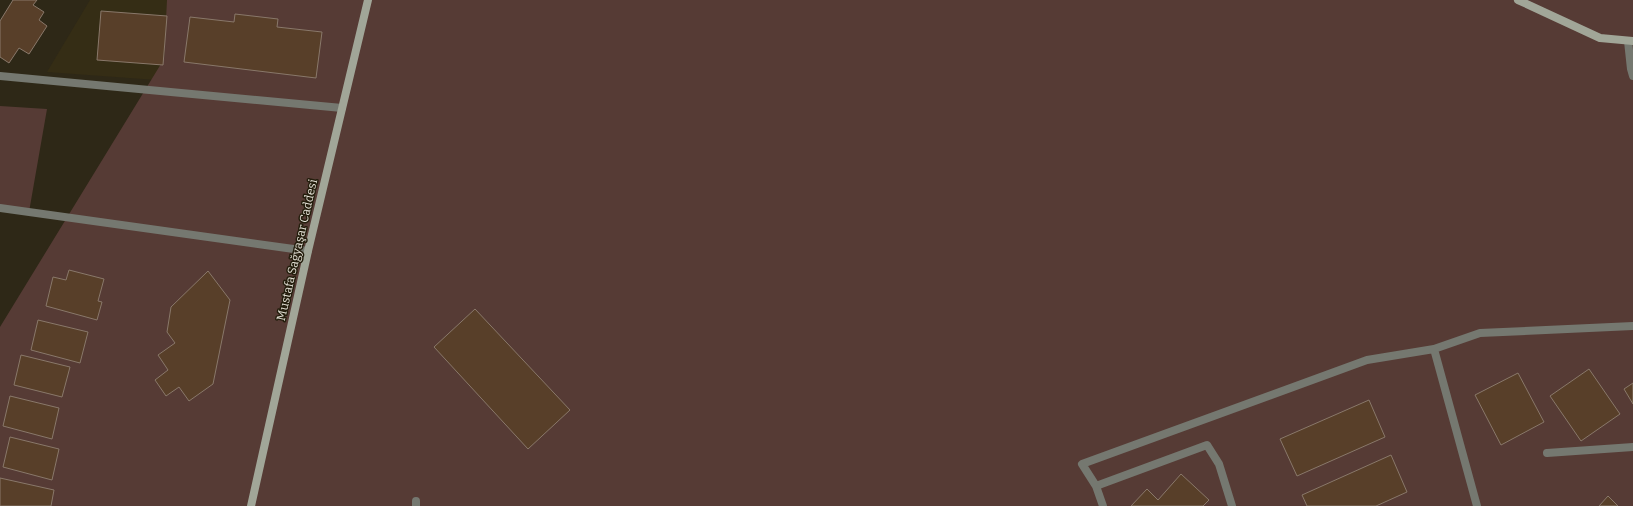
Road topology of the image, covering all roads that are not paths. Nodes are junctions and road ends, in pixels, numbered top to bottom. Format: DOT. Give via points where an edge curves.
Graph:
graph roads {
  1 [pos="368,0"];
  2 [pos="1518,0"];
  3 [pos="1630,41"];
  4 [pos="0,76"];
  5 [pos="1633,76"];
  6 [pos="342,108"];
  7 [pos="0,209"];
  8 [pos="308,251"];
  9 [pos="1633,326"];
  10 [pos="1434,349"];
  11 [pos="1633,447"];
  12 [pos="1547,453"];
  13 [pos="1096,486"];
  14 [pos="251,506"];
  15 [pos="1103,506"];
  16 [pos="1232,506"];
  17 [pos="1477,506"];
  1 -- 6 [label="street, Mustafa Sağyaşar Caddesi"];
  2 -- 3 [label="street" via="1600,38"];
  3 -- 5 [label="street"];
  4 -- 6 [label="street"];
  6 -- 8 [label="street, Mustafa Sağyaşar Caddesi"];
  7 -- 8 [label="street"];
  8 -- 14 [label="street, Mustafa Sağyaşar Caddesi"];
  9 -- 10 [label="street" via="1480,333"];
  10 -- 13 [label="street" via="1367,360 1082,464"];
  10 -- 17 [label="street"];
  11 -- 12 [label="street"];
  13 -- 15 [label="street"];
  13 -- 16 [label="street" via="1207,445 1219,464"];
}
